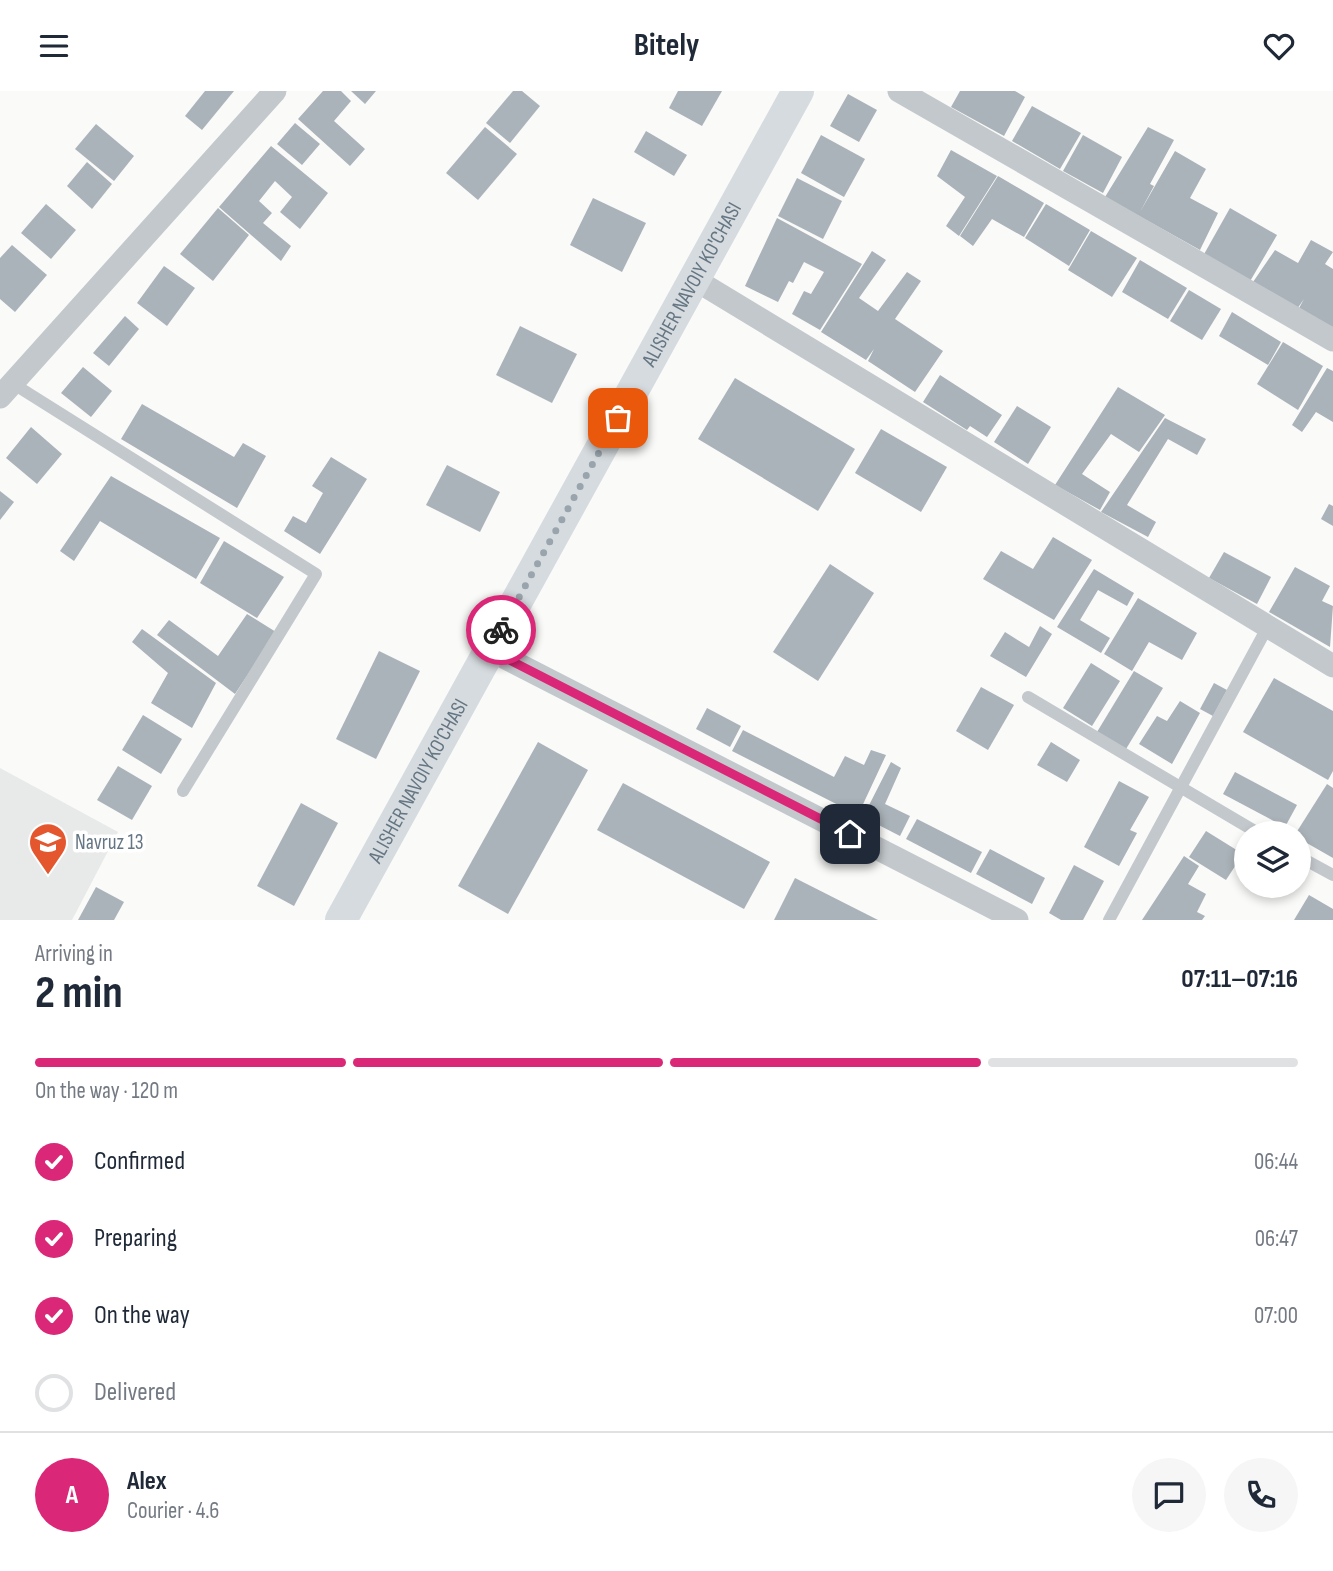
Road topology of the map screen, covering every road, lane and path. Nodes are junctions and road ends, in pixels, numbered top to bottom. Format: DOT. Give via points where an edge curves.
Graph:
graph roads {
  1 [pos="275,91"];
  2 [pos="798,91"];
  3 [pos="899,91"];
  4 [pos="694,279"];
  5 [pos="1333,340"];
  6 [pos="6,390"];
  7 [pos="1268,626"];
  8 [pos="490,650"];
  9 [pos="1333,666"];
  10 [pos="1028,697"];
  11 [pos="1180,789"];
  12 [pos="183,791"];
  13 [pos="1237,821"];
  14 [pos="1311,863"];
  15 [pos="1333,875"];
  16 [pos="341,920"];
  17 [pos="1017,920"];
  18 [pos="1109,920"];
  1 -- 6 [label="street"];
  2 -- 4 [label="street, ALISHER NAVOIY KO'CHASI"];
  3 -- 5 [label="street"];
  4 -- 7 [label="street"];
  4 -- 8 [label="street, ALISHER NAVOIY KO'CHASI"];
  6 -- 12 [label="lane" via="316,574"];
  7 -- 9 [label="street"];
  7 -- 11 [label="lane"];
  8 -- 16 [label="street, ALISHER NAVOIY KO'CHASI"];
  8 -- 17 [label="street"];
  10 -- 11 [label="lane"];
  11 -- 13 [label="lane"];
  11 -- 18 [label="lane"];
  14 -- 15 [label="lane"];
}
